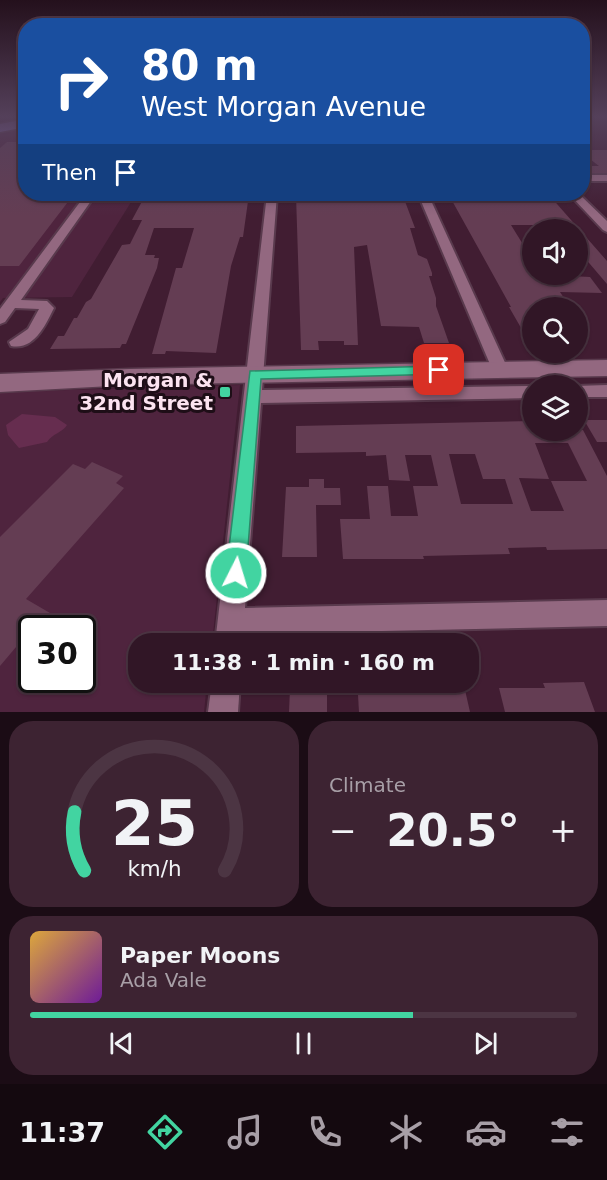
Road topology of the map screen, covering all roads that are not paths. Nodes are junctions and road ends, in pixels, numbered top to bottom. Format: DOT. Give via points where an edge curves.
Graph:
graph roads {
  1 [pos="590,178"];
  2 [pos="607,178"];
  3 [pos="87,201"];
  4 [pos="271,201"];
  5 [pos="426,201"];
  6 [pos="581,201"];
  7 [pos="607,228"];
  8 [pos="11,304"];
  9 [pos="0,319"];
  10 [pos="17,342"];
  11 [pos="607,368"];
  12 [pos="500,369"];
  13 [pos="0,372"];
  14 [pos="130,377"];
  15 [pos="0,383"];
  16 [pos="254,386"];
  17 [pos="588,391"];
  18 [pos="607,391"];
  19 [pos="522,392"];
  20 [pos="607,613"];
  21 [pos="230,632"];
  22 [pos="225,693"];
  23 [pos="223,712"];
  1 -- 2 [label="street"];
  3 -- 8 [label="street"];
  4 -- 16 [label="street"];
  5 -- 12 [label="street"];
  6 -- 7 [label="street"];
  8 -- 9 [label="street"];
  8 -- 10 [label="street" via="42,304 47,308 34,332"];
  11 -- 12 [label="street"];
  12 -- 16 [label="street"];
  13 -- 14 [label="street"];
  14 -- 15 [label="street"];
  14 -- 16 [label="street"];
  16 -- 19 [label="street"];
  16 -- 21 [label="street"];
  17 -- 18 [label="street"];
  20 -- 21 [label="street"];
  22 -- 23 [label="street"];
}
